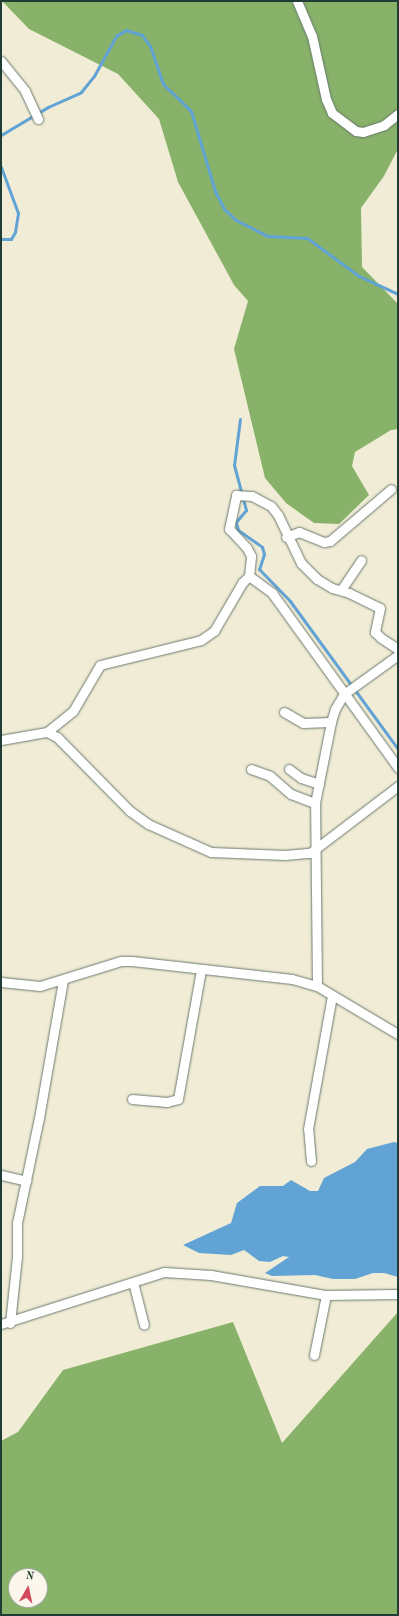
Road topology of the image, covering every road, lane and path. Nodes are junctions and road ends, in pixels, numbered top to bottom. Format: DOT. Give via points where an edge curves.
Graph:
graph roads {
  1 [pos="297,1"];
  2 [pos="1,61"];
  3 [pos="398,114"];
  4 [pos="37,116"];
  5 [pos="391,489"];
  6 [pos="286,537"];
  7 [pos="361,560"];
  8 [pos="249,576"];
  9 [pos="341,590"];
  10 [pos="398,649"];
  11 [pos="398,655"];
  12 [pos="350,690"];
  13 [pos="284,712"];
  14 [pos="331,722"];
  15 [pos="47,732"];
  16 [pos="1,740"];
  17 [pos="398,768"];
  18 [pos="250,769"];
  19 [pos="288,769"];
  20 [pos="319,784"];
  21 [pos="398,786"];
  22 [pos="315,803"];
  23 [pos="316,849"];
  24 [pos="201,970"];
  25 [pos="63,980"];
  26 [pos="1,982"];
  27 [pos="317,986"];
  28 [pos="332,996"];
  29 [pos="398,1034"];
  30 [pos="132,1099"];
  31 [pos="311,1161"];
  32 [pos="1,1175"];
  33 [pos="26,1181"];
  34 [pos="133,1282"];
  35 [pos="398,1294"];
  36 [pos="326,1295"];
  37 [pos="5,1324"];
  38 [pos="144,1325"];
  39 [pos="314,1355"];
  1 -- 3 [label="street" via="312,36 326,99 332,113 363,132 371,132"];
  2 -- 4 [label="street" via="25,91"];
  5 -- 6 [label="street" via="330,541 324,542 299,532"];
  6 -- 8 [label="street" via="278,515 271,506 244,495 236,495 229,529 251,556"];
  6 -- 9 [label="street" via="301,563 317,579"];
  7 -- 9 [label="street"];
  8 -- 12 [label="street" via="272,594"];
  8 -- 15 [label="street" via="242,583 214,631 208,636 100,665 73,711"];
  9 -- 10 [label="street" via="380,608 375,632"];
  11 -- 12 [label="street"];
  12 -- 14 [label="street" via="335,709"];
  12 -- 17 [label="street"];
  13 -- 14 [label="street" via="303,723"];
  14 -- 20 [label="street"];
  15 -- 16 [label="street"];
  15 -- 23 [label="street" via="68,747 130,811 148,824 198,847 211,852 247,854 302,854"];
  18 -- 22 [label="street" via="270,776 287,791"];
  19 -- 20 [label="street" via="300,778"];
  20 -- 22 [label="street"];
  21 -- 23 [label="street" via="322,841"];
  22 -- 23 [label="street"];
  23 -- 27 [label="street"];
  24 -- 25 [label="street" via="122,961"];
  24 -- 27 [label="street" via="292,979"];
  24 -- 30 [label="street" via="178,1099 167,1102"];
  25 -- 26 [label="street" via="28,986"];
  25 -- 33 [label="street"];
  27 -- 28 [label="street"];
  28 -- 29 [label="street"];
  28 -- 31 [label="street" via="308,1129"];
  32 -- 33 [label="street"];
  33 -- 37 [label="street" via="17,1223 17,1256"];
  34 -- 36 [label="street" via="175,1271"];
  34 -- 37 [label="street"];
  34 -- 38 [label="street"];
  35 -- 36 [label="street"];
  36 -- 39 [label="street"];
}
